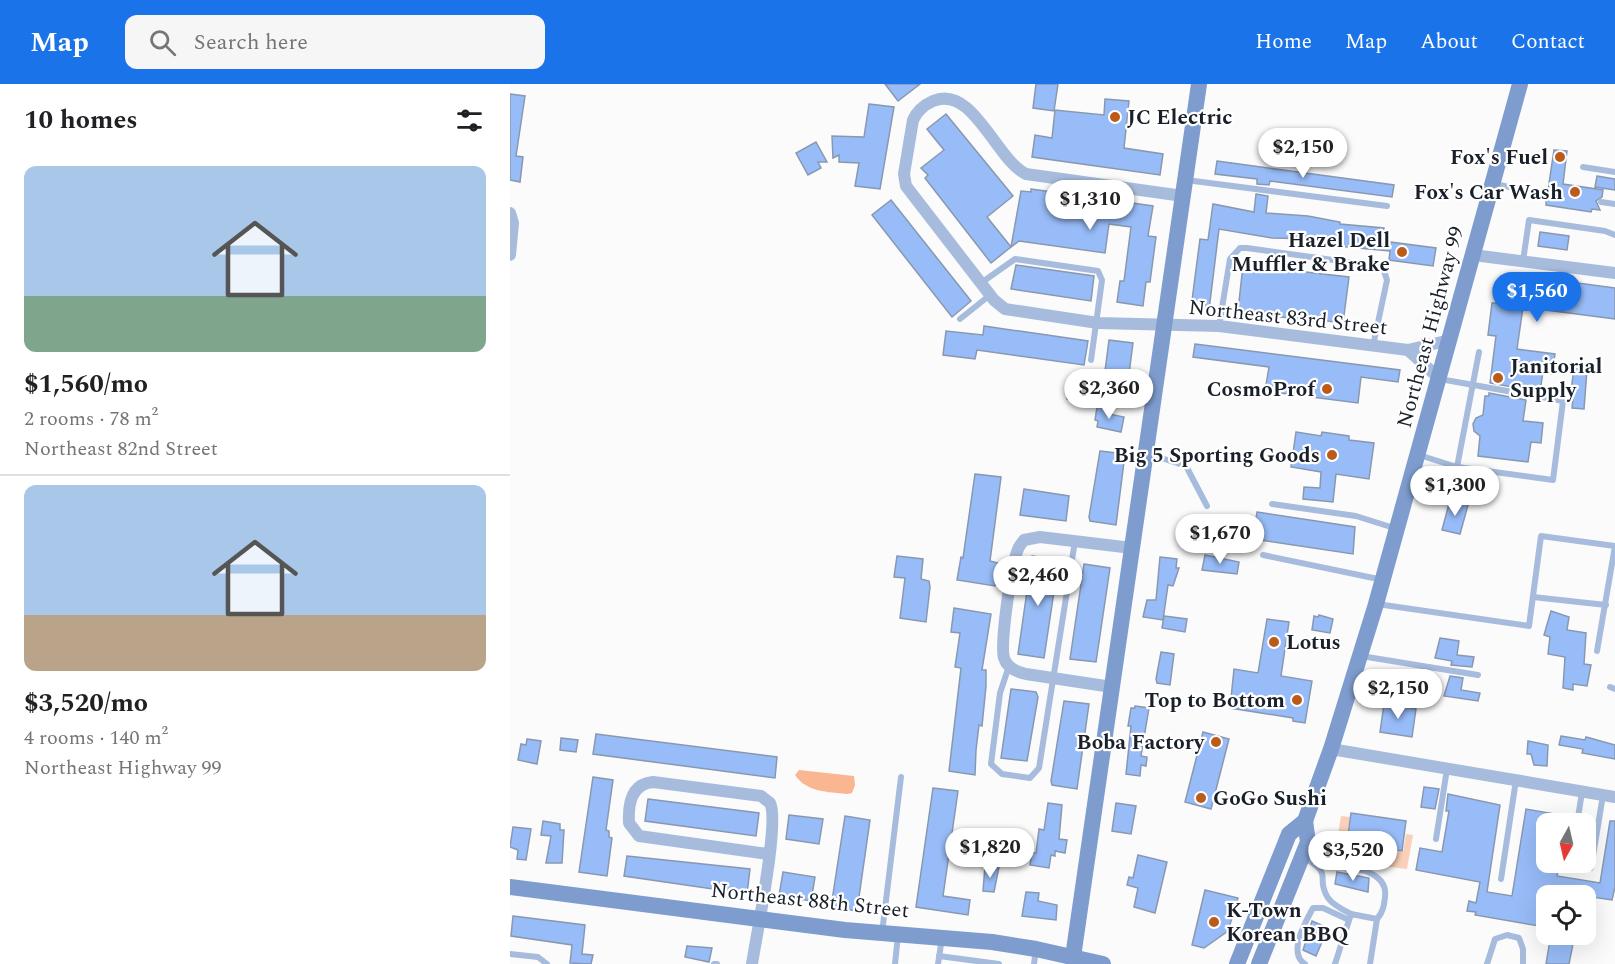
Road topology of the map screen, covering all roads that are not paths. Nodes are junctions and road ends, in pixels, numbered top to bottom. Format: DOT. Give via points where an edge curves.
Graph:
graph roads {
  1 [pos="1199,84"];
  2 [pos="1520,84"];
  3 [pos="1583,167"];
  4 [pos="1615,172"];
  5 [pos="1493,183"];
  6 [pos="1185,188"];
  7 [pos="1547,195"];
  8 [pos="1601,202"];
  9 [pos="1615,204"];
  10 [pos="1387,206"];
  11 [pos="511,218"];
  12 [pos="1615,235"];
  13 [pos="510,255"];
  14 [pos="1473,255"];
  15 [pos="1523,261"];
  16 [pos="1615,273"];
  17 [pos="981,283"];
  18 [pos="991,295"];
  19 [pos="960,319"];
  20 [pos="1096,322"];
  21 [pos="1164,325"];
  22 [pos="1220,326"];
  23 [pos="1450,340"];
  24 [pos="1373,345"];
  25 [pos="1408,350"];
  26 [pos="1479,352"];
  27 [pos="1091,360"];
  28 [pos="1440,379"];
  29 [pos="1472,386"];
  30 [pos="1146,453"];
  31 [pos="1419,455"];
  32 [pos="1457,466"];
  33 [pos="1272,504"];
  34 [pos="1207,506"];
  35 [pos="1398,529"];
  36 [pos="1075,541"];
  37 [pos="1132,548"];
  38 [pos="1263,555"];
  39 [pos="1383,580"];
  40 [pos="1533,597"];
  41 [pos="1376,604"];
  42 [pos="1606,605"];
  43 [pos="1597,651"];
  44 [pos="1360,656"];
  45 [pos="1009,666"];
  46 [pos="1478,675"];
  47 [pos="1054,678"];
  48 [pos="1112,687"];
  49 [pos="1331,749"];
  50 [pos="1447,768"];
  51 [pos="901,777"];
  52 [pos="1516,780"];
  53 [pos="1582,791"];
  54 [pos="1609,796"];
  55 [pos="1579,813"];
  56 [pos="1305,821"];
  57 [pos="1436,839"];
  58 [pos="1596,848"];
  59 [pos="768,854"];
  60 [pos="1303,857"];
  61 [pos="1320,866"];
  62 [pos="1501,879"];
  63 [pos="510,887"];
  64 [pos="1350,917"];
  65 [pos="759,919"];
  66 [pos="1377,919"];
  67 [pos="890,934"];
  68 [pos="942,936"];
  69 [pos="510,954"];
  70 [pos="939,956"];
  71 [pos="1035,956"];
  72 [pos="1073,957"];
  73 [pos="547,964"];
  74 [pos="752,964"];
  75 [pos="895,964"];
  76 [pos="938,964"];
  77 [pos="999,964"];
  78 [pos="1103,964"];
  79 [pos="1237,964"];
  80 [pos="1259,964"];
  81 [pos="1305,964"];
  82 [pos="1335,964"];
  83 [pos="1370,964"];
  84 [pos="1487,964"];
  85 [pos="1523,964"];
  1 -- 6 [label="street"];
  2 -- 5 [label="street, Northeast Highway 99"];
  3 -- 4 [label="lane"];
  5 -- 7 [label="lane"];
  5 -- 14 [label="street, Northeast Highway 99"];
  6 -- 10 [label="lane"];
  6 -- 17 [label="street, Northeast 83rd Street" via="1026,174 1012,164 970,109 939,99 923,108 911,124 905,183"];
  6 -- 21 [label="street"];
  8 -- 9 [label="lane"];
  11 -- 13 [label="street"];
  12 -- 15 [label="lane" via="1529,220"];
  14 -- 15 [label="street"];
  14 -- 23 [label="street, Northeast Highway 99"];
  15 -- 16 [label="street"];
  17 -- 18 [label="street, Northeast 83rd Street"];
  17 -- 20 [label="lane" via="1015,259 1094,270 1101,274"];
  18 -- 19 [label="lane"];
  18 -- 20 [label="street, Northeast 83rd Street" via="1010,311"];
  20 -- 21 [label="street, Northeast 83rd Street"];
  20 -- 27 [label="lane"];
  21 -- 22 [label="street, Northeast 83rd Street"];
  21 -- 30 [label="street"];
  22 -- 24 [label="street, Northeast 83rd Street"];
  22 -- 24 [label="lane" via="1230,260 1240,248 1247,248 1376,266 1384,271 1387,280"];
  23 -- 25 [label="street, Northeast 83rd Street"];
  23 -- 28 [label="street, Northeast Highway 99"];
  24 -- 25 [label="street, Northeast 83rd Street"];
  25 -- 28 [label="street, Northeast 83rd Street"];
  26 -- 29 [label="lane"];
  28 -- 29 [label="lane"];
  28 -- 31 [label="street, Northeast Highway 99"];
  29 -- 32 [label="lane"];
  29 -- 32 [label="lane" via="1563,401 1553,480"];
  30 -- 34 [label="lane" via="1186,466"];
  30 -- 37 [label="street"];
  31 -- 32 [label="lane"];
  31 -- 35 [label="street, Northeast Highway 99"];
  33 -- 35 [label="lane" via="1356,516"];
  35 -- 39 [label="street, Northeast Highway 99"];
  36 -- 37 [label="street"];
  36 -- 45 [label="street" via="1040,537 1024,540 1016,554 1003,645"];
  36 -- 47 [label="lane"];
  37 -- 48 [label="street"];
  38 -- 39 [label="lane"];
  39 -- 41 [label="street, Northeast Highway 99"];
  40 -- 41 [label="lane" via="1529,626"];
  40 -- 42 [label="lane"];
  40 -- 42 [label="lane" via="1541,536 1615,546"];
  41 -- 44 [label="street, Northeast Highway 99"];
  42 -- 43 [label="lane"];
  44 -- 46 [label="lane"];
  44 -- 49 [label="street, Northeast Highway 99"];
  45 -- 47 [label="street" via="1020,673"];
  45 -- 47 [label="lane" via="1000,693 990,762 999,773 1013,777 1030,778 1038,770"];
  47 -- 48 [label="street"];
  48 -- 72 [label="street"];
  49 -- 50 [label="street"];
  49 -- 56 [label="street, Northeast Highway 99"];
  50 -- 52 [label="street"];
  50 -- 57 [label="lane"];
  51 -- 67 [label="lane"];
  52 -- 53 [label="street"];
  52 -- 62 [label="lane"];
  53 -- 54 [label="street"];
  53 -- 55 [label="lane"];
  54 -- 58 [label="lane"];
  56 -- 60 [label="street, Northeast Highway 99" via="1308,842"];
  56 -- 79 [label="street, Northeast Highway 99" via="1289,834"];
  59 -- 59 [label="street" via="774,813 769,801 761,796 653,782 634,790 629,818 634,833 646,838"];
  59 -- 65 [label="street"];
  60 -- 61 [label="lane"];
  60 -- 80 [label="street, Northeast Highway 99"];
  61 -- 64 [label="lane" via="1330,901"];
  61 -- 66 [label="lane" via="1370,872 1378,878 1386,891 1383,912"];
  63 -- 65 [label="street, Northeast 88th Street"];
  64 -- 66 [label="lane"];
  64 -- 81 [label="lane" via="1313,908 1297,948"];
  64 -- 82 [label="lane"];
  65 -- 67 [label="street, Northeast 88th Street"];
  65 -- 74 [label="street"];
  66 -- 83 [label="lane"];
  67 -- 68 [label="street, Northeast 88th Street"];
  67 -- 75 [label="lane"];
  68 -- 70 [label="lane"];
  68 -- 71 [label="street, Northeast 88th Street"];
  69 -- 73 [label="lane" via="538,957"];
  70 -- 76 [label="lane"];
  70 -- 77 [label="lane"];
  71 -- 72 [label="street, Northeast 88th Street"];
  72 -- 78 [label="street, Northeast 88th Street"];
  84 -- 85 [label="lane" via="1495,939 1507,935 1519,938"];
}
